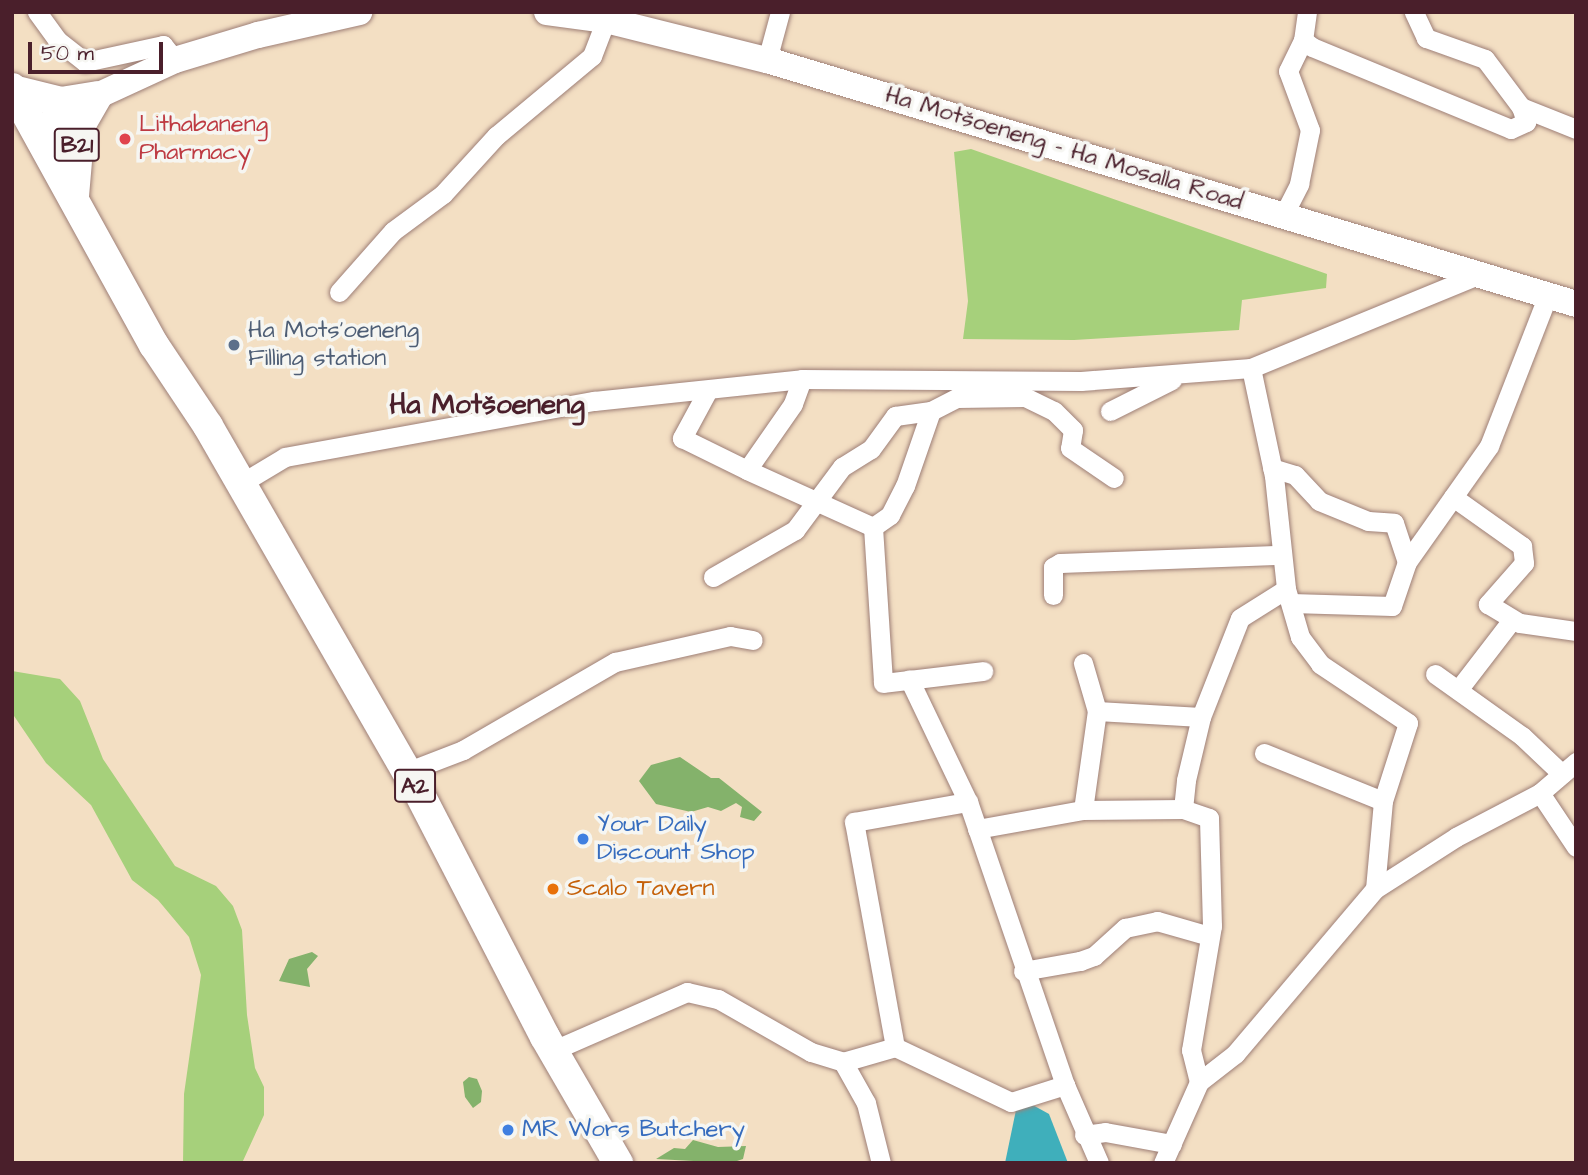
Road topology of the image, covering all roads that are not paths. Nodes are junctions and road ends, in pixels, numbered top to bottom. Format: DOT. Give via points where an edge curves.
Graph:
graph roads {
  1 [pos="37,12"];
  2 [pos="359,12"];
  3 [pos="551,12"];
  4 [pos="780,12"];
  5 [pos="1307,12"];
  6 [pos="1414,12"];
  7 [pos="606,20"];
  8 [pos="1303,40"];
  9 [pos="175,60"];
  10 [pos="767,60"];
  11 [pos="13,89"];
  12 [pos="97,96"];
  13 [pos="1521,107"];
  14 [pos="1576,129"];
  15 [pos="38,131"];
  16 [pos="74,198"];
  17 [pos="1284,214"];
  18 [pos="1483,273"];
  19 [pos="339,292"];
  20 [pos="1548,295"];
  21 [pos="1576,304"];
  22 [pos="1251,368"];
  23 [pos="1183,374"];
  24 [pos="802,379"];
  25 [pos="708,390"];
  26 [pos="931,411"];
  27 [pos="1110,411"];
  28 [pos="1272,468"];
  29 [pos="747,470"];
  30 [pos="1114,478"];
  31 [pos="240,484"];
  32 [pos="1453,497"];
  33 [pos="817,498"];
  34 [pos="873,527"];
  35 [pos="1282,555"];
  36 [pos="1407,562"];
  37 [pos="713,577"];
  38 [pos="1053,595"];
  39 [pos="1289,596"];
  40 [pos="1512,620"];
  41 [pos="1576,631"];
  42 [pos="753,640"];
  43 [pos="1083,663"];
  44 [pos="983,671"];
  45 [pos="1435,674"];
  46 [pos="909,679"];
  47 [pos="1458,690"];
  48 [pos="1097,711"];
  49 [pos="1201,717"];
  50 [pos="1264,753"];
  51 [pos="1569,768"];
  52 [pos="406,772"];
  53 [pos="1540,793"];
  54 [pos="1382,801"];
  55 [pos="968,802"];
  56 [pos="1183,809"];
  57 [pos="1083,810"];
  58 [pos="977,829"];
  59 [pos="1576,847"];
  60 [pos="1375,889"];
  61 [pos="1209,936"];
  62 [pos="1023,971"];
  63 [pos="895,1047"];
  64 [pos="554,1050"];
  65 [pos="843,1062"];
  66 [pos="1199,1082"];
  67 [pos="1065,1085"];
  68 [pos="1084,1135"];
  69 [pos="1172,1144"];
  70 [pos="618,1163"];
  71 [pos="880,1163"];
  72 [pos="1098,1163"];
  73 [pos="1163,1163"];
  1 -- 9 [label="street" via="57,40 85,62 163,45"];
  2 -- 9 [label="main road, B21" via="258,34"];
  3 -- 7 [label="main road, Ha Motšoeneng - Ha Mosalla Road"];
  4 -- 10 [label="street"];
  5 -- 8 [label="street"];
  6 -- 13 [label="street" via="1426,38 1485,59"];
  7 -- 10 [label="main road, Ha Motšoeneng - Ha Mosalla Road"];
  7 -- 19 [label="street" via="592,56 496,136 443,194 393,231"];
  8 -- 13 [label="street" via="1511,129 1526,122"];
  8 -- 17 [label="street" via="1289,71 1310,130 1299,184"];
  9 -- 12 [label="main road, B21"];
  10 -- 17 [label="main road, Ha Motšoeneng - Ha Mosalla Road"];
  11 -- 12 [label="main road, B21" via="61,102"];
  11 -- 15 [label="main road, A2"];
  12 -- 15 [label="main road, B21"];
  12 -- 16 [label="main road, B21" via="80,126"];
  13 -- 14 [label="street"];
  15 -- 16 [label="main road, A2"];
  16 -- 31 [label="main road, A2" via="154,345"];
  17 -- 18 [label="main road, Ha Motšoeneng - Ha Mosalla Road"];
  18 -- 20 [label="main road, Ha Motšoeneng - Ha Mosalla Road"];
  18 -- 22 [label="street"];
  20 -- 21 [label="main road, Ha Motšoeneng - Ha Mosalla Road"];
  20 -- 32 [label="street" via="1489,446"];
  22 -- 23 [label="street"];
  22 -- 28 [label="street"];
  23 -- 24 [label="street" via="1081,381"];
  23 -- 27 [label="street"];
  24 -- 25 [label="street"];
  24 -- 29 [label="street" via="793,404"];
  25 -- 29 [label="street" via="682,438"];
  25 -- 31 [label="street" via="499,416 285,457"];
  26 -- 30 [label="street" via="957,398 1025,397 1054,411 1073,430 1070,448"];
  26 -- 33 [label="street" via="895,416 871,449 842,467"];
  26 -- 34 [label="street" via="905,486 890,514"];
  28 -- 35 [label="street"];
  28 -- 36 [label="street" via="1295,475 1319,501 1368,522 1394,523"];
  29 -- 33 [label="street"];
  31 -- 52 [label="main road, A2"];
  32 -- 36 [label="street"];
  32 -- 40 [label="street" via="1522,546 1524,563 1488,604"];
  33 -- 34 [label="street"];
  33 -- 37 [label="street" via="795,530"];
  34 -- 46 [label="street" via="883,683"];
  35 -- 38 [label="street" via="1060,563 1053,567"];
  35 -- 39 [label="street"];
  36 -- 39 [label="street" via="1392,606"];
  39 -- 49 [label="street" via="1240,618"];
  39 -- 54 [label="street" via="1300,637 1320,664 1408,723"];
  40 -- 41 [label="street"];
  40 -- 47 [label="street"];
  42 -- 52 [label="street" via="730,636 615,662 463,750"];
  43 -- 48 [label="street"];
  44 -- 46 [label="street"];
  45 -- 47 [label="street"];
  46 -- 55 [label="street"];
  47 -- 51 [label="street"];
  48 -- 49 [label="street"];
  48 -- 57 [label="street"];
  49 -- 56 [label="street"];
  50 -- 54 [label="street"];
  51 -- 53 [label="street"];
  52 -- 64 [label="main road, A2"];
  53 -- 59 [label="street"];
  53 -- 60 [label="street" via="1456,837"];
  54 -- 60 [label="street"];
  55 -- 58 [label="street"];
  55 -- 63 [label="street" via="854,822"];
  56 -- 57 [label="street"];
  56 -- 61 [label="street" via="1209,818"];
  57 -- 58 [label="street"];
  58 -- 62 [label="street"];
  60 -- 66 [label="street" via="1236,1054"];
  61 -- 62 [label="street" via="1157,921 1125,928 1094,956"];
  61 -- 66 [label="street" via="1191,1050"];
  62 -- 67 [label="street"];
  63 -- 65 [label="street"];
  63 -- 67 [label="street" via="1011,1102"];
  64 -- 65 [label="street" via="687,992 718,999 811,1052"];
  64 -- 70 [label="main road, A2"];
  65 -- 71 [label="street" via="866,1102"];
  66 -- 69 [label="street"];
  67 -- 68 [label="street"];
  68 -- 69 [label="street" via="1105,1132"];
  68 -- 72 [label="street"];
  69 -- 73 [label="street"];
}
